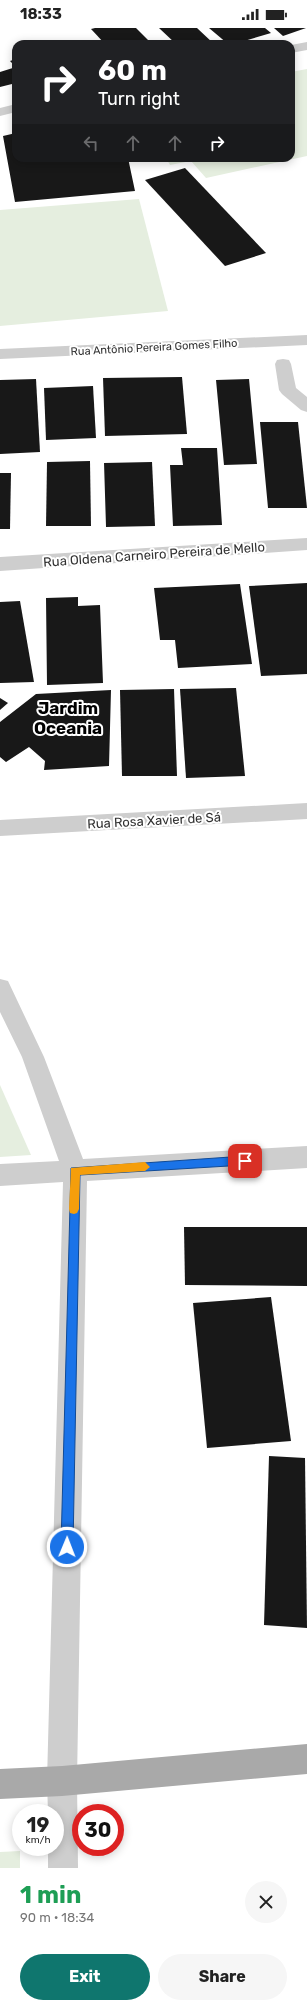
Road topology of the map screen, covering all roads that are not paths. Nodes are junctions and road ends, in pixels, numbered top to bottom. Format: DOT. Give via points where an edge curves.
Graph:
graph roads {
  1 [pos="307,46"];
  2 [pos="295,48"];
  3 [pos="12,109"];
  4 [pos="0,112"];
  5 [pos="307,340"];
  6 [pos="0,354"];
  7 [pos="283,364"];
  8 [pos="307,406"];
  9 [pos="307,544"];
  10 [pos="0,564"];
  11 [pos="307,811"];
  12 [pos="0,828"];
  13 [pos="0,988"];
  14 [pos="307,1157"];
  15 [pos="75,1171"];
  16 [pos="0,1175"];
  17 [pos="307,1758"];
  18 [pos="62,1781"];
  19 [pos="0,1784"];
  20 [pos="63,1868"];
  1 -- 2 [label="street"];
  3 -- 4 [label="street"];
  5 -- 6 [label="street, Rua Antônio Pereira Gomes Filho"];
  7 -- 8 [label="street" via="288,390"];
  9 -- 10 [label="street, Rua Oldena Carneiro Pereira de Mello"];
  11 -- 12 [label="street, Rua Rosa Xavier de Sá"];
  13 -- 15 [label="street" via="33,1057"];
  14 -- 15 [label="street"];
  15 -- 16 [label="street"];
  15 -- 18 [label="street"];
  17 -- 18 [label="main road"];
  18 -- 19 [label="main road"];
  18 -- 20 [label="street"];
}
